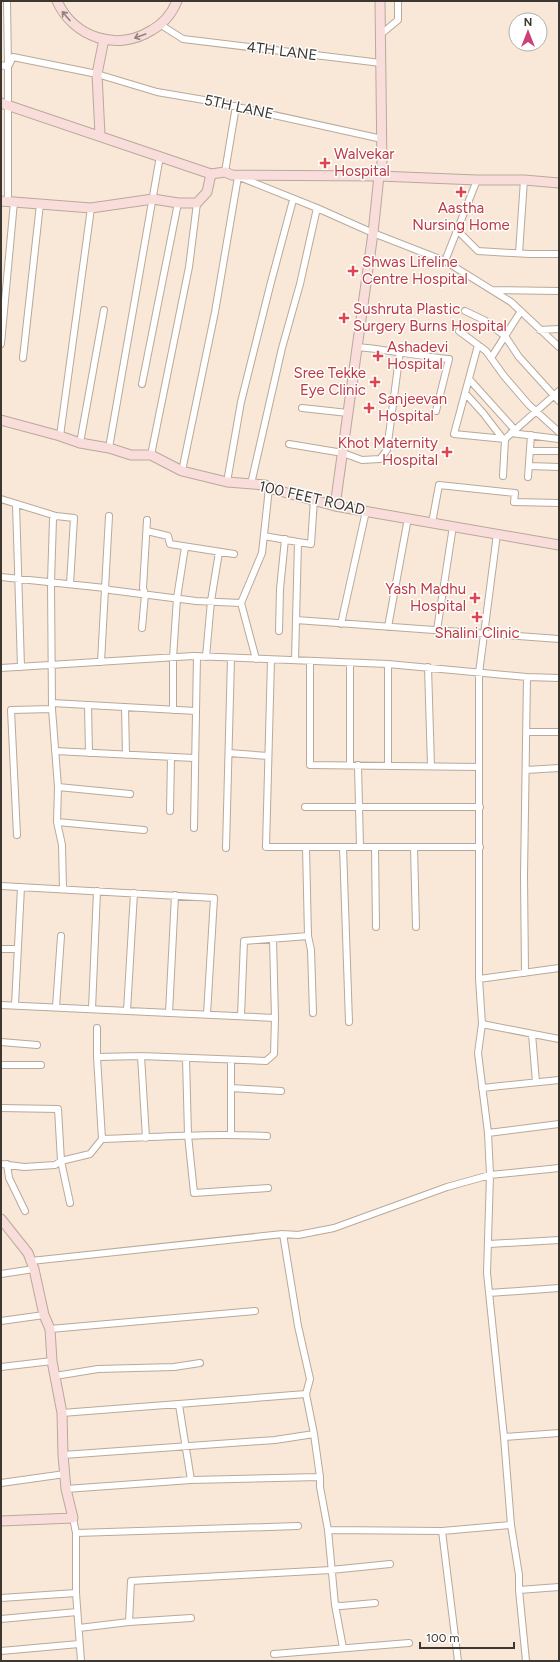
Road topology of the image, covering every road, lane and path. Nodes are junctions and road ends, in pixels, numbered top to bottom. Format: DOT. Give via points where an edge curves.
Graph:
graph roads {
  1 [pos="7,1"];
  2 [pos="57,1"];
  3 [pos="177,1"];
  4 [pos="380,1"];
  5 [pos="398,1"];
  6 [pos="4,22"];
  7 [pos="161,25"];
  8 [pos="380,35"];
  9 [pos="104,39"];
  10 [pos="381,64"];
  11 [pos="1,65"];
  12 [pos="8,67"];
  13 [pos="97,74"];
  14 [pos="5,104"];
  15 [pos="236,106"];
  16 [pos="100,135"];
  17 [pos="382,139"];
  18 [pos="160,156"];
  19 [pos="211,174"];
  20 [pos="232,174"];
  21 [pos="378,176"];
  22 [pos="477,180"];
  23 [pos="524,180"];
  24 [pos="559,183"];
  25 [pos="153,199"];
  26 [pos="294,200"];
  27 [pos="8,201"];
  28 [pos="178,203"];
  29 [pos="197,203"];
  30 [pos="40,204"];
  31 [pos="91,208"];
  32 [pos="317,208"];
  33 [pos="457,230"];
  34 [pos="373,234"];
  35 [pos="519,253"];
  36 [pos="559,254"];
  37 [pos="445,261"];
  38 [pos="492,290"];
  39 [pos="559,291"];
  40 [pos="104,310"];
  41 [pos="465,311"];
  42 [pos="521,311"];
  43 [pos="559,329"];
  44 [pos="540,330"];
  45 [pos="459,331"];
  46 [pos="505,336"];
  47 [pos="1,344"];
  48 [pos="478,345"];
  49 [pos="358,346"];
  50 [pos="559,347"];
  51 [pos="400,351"];
  52 [pos="23,358"];
  53 [pos="491,358"];
  54 [pos="469,379"];
  55 [pos="142,384"];
  56 [pos="559,391"];
  57 [pos="465,393"];
  58 [pos="554,396"];
  59 [pos="559,401"];
  60 [pos="302,408"];
  61 [pos="536,410"];
  62 [pos="436,411"];
  63 [pos="348,413"];
  64 [pos="1,420"];
  65 [pos="512,431"];
  66 [pos="559,432"];
  67 [pos="60,436"];
  68 [pos="531,436"];
  69 [pos="504,439"];
  70 [pos="559,439"];
  71 [pos="80,443"];
  72 [pos="289,444"];
  73 [pos="109,448"];
  74 [pos="530,451"];
  75 [pos="559,451"];
  76 [pos="343,453"];
  77 [pos="151,455"];
  78 [pos="529,466"];
  79 [pos="559,467"];
  80 [pos="182,471"];
  81 [pos="503,476"];
  82 [pos="528,477"];
  83 [pos="227,482"];
  84 [pos="251,484"];
  85 [pos="269,488"];
  86 [pos="1,499"];
  87 [pos="314,500"];
  88 [pos="559,503"];
  89 [pos="16,504"];
  90 [pos="336,506"];
  91 [pos="366,511"];
  92 [pos="56,516"];
  93 [pos="109,516"];
  94 [pos="408,518"];
  95 [pos="147,520"];
  96 [pos="432,523"];
  97 [pos="453,526"];
  98 [pos="146,531"];
  99 [pos="497,534"];
  100 [pos="264,536"];
  101 [pos="285,539"];
  102 [pos="298,542"];
  103 [pos="559,545"];
  104 [pos="185,546"];
  105 [pos="219,552"];
  106 [pos="234,554"];
  107 [pos="1,577"];
  108 [pos="18,578"];
  109 [pos="50,582"];
  110 [pos="70,584"];
  111 [pos="105,588"];
  112 [pos="145,594"];
  113 [pos="177,598"];
  114 [pos="211,601"];
  115 [pos="241,603"];
  116 [pos="296,620"];
  117 [pos="341,624"];
  118 [pos="388,627"];
  119 [pos="142,628"];
  120 [pos="437,630"];
  121 [pos="279,631"];
  122 [pos="484,633"];
  123 [pos="559,639"];
  124 [pos="197,656"];
  125 [pos="206,657"];
  126 [pos="172,658"];
  127 [pos="231,658"];
  128 [pos="256,659"];
  129 [pos="271,660"];
  130 [pos="295,660"];
  131 [pos="310,661"];
  132 [pos="102,662"];
  133 [pos="350,663"];
  134 [pos="388,664"];
  135 [pos="52,665"];
  136 [pos="21,667"];
  137 [pos="428,667"];
  138 [pos="1,668"];
  139 [pos="479,673"];
  140 [pos="527,677"];
  141 [pos="559,678"];
  142 [pos="52,706"];
  143 [pos="88,706"];
  144 [pos="125,707"];
  145 [pos="173,710"];
  146 [pos="196,711"];
  147 [pos="527,732"];
  148 [pos="559,732"];
  149 [pos="55,751"];
  150 [pos="89,753"];
  151 [pos="229,753"];
  152 [pos="126,755"];
  153 [pos="268,756"];
  154 [pos="171,757"];
  155 [pos="194,758"];
  156 [pos="350,765"];
  157 [pos="358,765"];
  158 [pos="388,766"];
  159 [pos="431,766"];
  160 [pos="479,767"];
  161 [pos="559,768"];
  162 [pos="526,770"];
  163 [pos="58,787"];
  164 [pos="130,794"];
  165 [pos="480,806"];
  166 [pos="305,807"];
  167 [pos="359,807"];
  168 [pos="170,811"];
  169 [pos="57,822"];
  170 [pos="194,828"];
  171 [pos="144,830"];
  172 [pos="17,835"];
  173 [pos="306,847"];
  174 [pos="343,847"];
  175 [pos="360,847"];
  176 [pos="375,847"];
  177 [pos="414,847"];
  178 [pos="480,847"];
  179 [pos="226,848"];
  180 [pos="1,886"];
  181 [pos="21,887"];
  182 [pos="63,889"];
  183 [pos="98,891"];
  184 [pos="134,893"];
  185 [pos="175,896"];
  186 [pos="416,926"];
  187 [pos="376,927"];
  188 [pos="61,936"];
  189 [pos="308,936"];
  190 [pos="273,939"];
  191 [pos="1,949"];
  192 [pos="18,950"];
  193 [pos="559,968"];
  194 [pos="525,973"];
  195 [pos="478,979"];
  196 [pos="1,1004"];
  197 [pos="15,1005"];
  198 [pos="56,1007"];
  199 [pos="92,1009"];
  200 [pos="127,1011"];
  201 [pos="169,1012"];
  202 [pos="313,1013"];
  203 [pos="207,1014"];
  204 [pos="241,1016"];
  205 [pos="275,1018"];
  206 [pos="349,1022"];
  207 [pos="482,1024"];
  208 [pos="97,1028"];
  209 [pos="532,1034"];
  210 [pos="559,1039"];
  211 [pos="1,1042"];
  212 [pos="37,1045"];
  213 [pos="141,1056"];
  214 [pos="97,1057"];
  215 [pos="186,1058"];
  216 [pos="231,1060"];
  217 [pos="1,1065"];
  218 [pos="40,1066"];
  219 [pos="559,1080"];
  220 [pos="536,1082"];
  221 [pos="231,1088"];
  222 [pos="482,1088"];
  223 [pos="281,1091"];
  224 [pos="1,1108"];
  225 [pos="559,1124"];
  226 [pos="488,1132"];
  227 [pos="231,1134"];
  228 [pos="188,1135"];
  229 [pos="267,1136"];
  230 [pos="146,1138"];
  231 [pos="102,1140"];
  232 [pos="61,1161"];
  233 [pos="4,1164"];
  234 [pos="559,1168"];
  235 [pos="490,1175"];
  236 [pos="268,1188"];
  237 [pos="70,1203"];
  238 [pos="26,1211"];
  239 [pos="3,1223"];
  240 [pos="283,1234"];
  241 [pos="559,1240"];
  242 [pos="489,1244"];
  243 [pos="33,1265"];
  244 [pos="1,1274"];
  245 [pos="559,1288"];
  246 [pos="489,1293"];
  247 [pos="254,1311"];
  248 [pos="44,1315"];
  249 [pos="1,1321"];
  250 [pos="50,1329"];
  251 [pos="52,1362"];
  252 [pos="200,1363"];
  253 [pos="1,1367"];
  254 [pos="55,1376"];
  255 [pos="306,1394"];
  256 [pos="179,1405"];
  257 [pos="62,1413"];
  258 [pos="559,1433"];
  259 [pos="314,1434"];
  260 [pos="504,1437"];
  261 [pos="186,1446"];
  262 [pos="63,1455"];
  263 [pos="65,1474"];
  264 [pos="320,1477"];
  265 [pos="191,1480"];
  266 [pos="1,1483"];
  267 [pos="66,1489"];
  268 [pos="73,1518"];
  269 [pos="1,1521"];
  270 [pos="511,1524"];
  271 [pos="298,1526"];
  272 [pos="328,1530"];
  273 [pos="442,1530"];
  274 [pos="76,1533"];
  275 [pos="390,1564"];
  276 [pos="331,1570"];
  277 [pos="559,1587"];
  278 [pos="519,1590"];
  279 [pos="76,1593"];
  280 [pos="1,1598"];
  281 [pos="375,1603"];
  282 [pos="335,1605"];
  283 [pos="77,1612"];
  284 [pos="191,1618"];
  285 [pos="1,1619"];
  286 [pos="129,1622"];
  287 [pos="79,1628"];
  288 [pos="409,1643"];
  289 [pos="79,1644"];
  290 [pos="343,1648"];
  291 [pos="1,1651"];
  292 [pos="274,1654"];
  293 [pos="81,1661"];
  294 [pos="458,1661"];
  295 [pos="526,1661"];
  1 -- 6 [label="street"];
  9 -- 2 [label="main road, one-way" via="78,28 62,12"];
  3 -- 7 [label="main road"];
  4 -- 8 [label="main road"];
  5 -- 8 [label="street" via="398,20"];
  6 -- 12 [label="street"];
  7 -- 9 [label="main road, one-way" via="142,36 120,41"];
  7 -- 10 [label="street, 4TH LANE" via="183,39"];
  8 -- 10 [label="main road"];
  9 -- 13 [label="main road"];
  10 -- 17 [label="main road"];
  11 -- 12 [label="street"];
  12 -- 13 [label="street, 5TH LANE" via="12,57"];
  12 -- 14 [label="street"];
  13 -- 15 [label="street, 5TH LANE" via="157,92"];
  13 -- 16 [label="main road"];
  14 -- 16 [label="main road"];
  14 -- 27 [label="street"];
  15 -- 17 [label="street, 5TH LANE"];
  15 -- 20 [label="street"];
  16 -- 18 [label="main road"];
  17 -- 21 [label="main road" via="382,168"];
  18 -- 19 [label="main road"];
  18 -- 25 [label="street"];
  19 -- 20 [label="main road"];
  19 -- 29 [label="main road" via="207,192"];
  20 -- 21 [label="main road"];
  20 -- 26 [label="street"];
  20 -- 80 [label="street" via="215,312"];
  21 -- 22 [label="main road"];
  21 -- 34 [label="main road"];
  22 -- 23 [label="main road"];
  22 -- 33 [label="street"];
  23 -- 24 [label="main road"];
  23 -- 35 [label="street"];
  25 -- 28 [label="main road"];
  25 -- 31 [label="main road"];
  25 -- 73 [label="street"];
  26 -- 32 [label="street"];
  26 -- 83 [label="street" via="241,402"];
  27 -- 30 [label="main road"];
  27 -- 47 [label="street"];
  28 -- 29 [label="main road"];
  28 -- 55 [label="street"];
  29 -- 77 [label="street" via="189,267"];
  30 -- 31 [label="main road"];
  30 -- 52 [label="street"];
  31 -- 67 [label="street"];
  32 -- 34 [label="street"];
  32 -- 84 [label="street"];
  33 -- 35 [label="street" via="478,251"];
  33 -- 37 [label="street"];
  34 -- 37 [label="street"];
  34 -- 49 [label="main road"];
  35 -- 36 [label="street"];
  37 -- 38 [label="street"];
  38 -- 39 [label="street"];
  38 -- 42 [label="street"];
  40 -- 71 [label="street"];
  41 -- 46 [label="street" via="484,320"];
  42 -- 44 [label="street"];
  42 -- 46 [label="street"];
  43 -- 44 [label="street"];
  44 -- 50 [label="street"];
  45 -- 48 [label="street"];
  46 -- 53 [label="street"];
  46 -- 58 [label="street" via="519,357"];
  48 -- 53 [label="street"];
  48 -- 54 [label="street"];
  49 -- 51 [label="street"];
  49 -- 63 [label="main road"];
  51 -- 62 [label="street" via="449,359"];
  51 -- 76 [label="street" via="386,450 380,459 362,460"];
  53 -- 61 [label="street"];
  54 -- 57 [label="street"];
  54 -- 65 [label="street"];
  56 -- 58 [label="street"];
  57 -- 69 [label="street"];
  57 -- 69 [label="street" via="454,434"];
  58 -- 59 [label="street"];
  58 -- 61 [label="street"];
  60 -- 63 [label="street"];
  61 -- 65 [label="street"];
  61 -- 66 [label="street"];
  63 -- 76 [label="main road"];
  64 -- 67 [label="main road, 100 FEET ROAD"];
  65 -- 68 [label="street"];
  65 -- 69 [label="street"];
  67 -- 71 [label="main road, 100 FEET ROAD"];
  68 -- 70 [label="street"];
  68 -- 74 [label="street"];
  69 -- 81 [label="street"];
  71 -- 73 [label="main road, 100 FEET ROAD"];
  72 -- 76 [label="street"];
  73 -- 77 [label="main road, 100 FEET ROAD" via="131,455"];
  74 -- 75 [label="street"];
  74 -- 78 [label="street"];
  76 -- 90 [label="main road"];
  77 -- 80 [label="main road, 100 FEET ROAD"];
  78 -- 79 [label="street"];
  78 -- 82 [label="street"];
  80 -- 83 [label="main road, 100 FEET ROAD"];
  83 -- 84 [label="main road, 100 FEET ROAD"];
  84 -- 85 [label="main road, 100 FEET ROAD" via="265,485"];
  85 -- 87 [label="main road, 100 FEET ROAD"];
  85 -- 100 [label="street"];
  86 -- 89 [label="street"];
  87 -- 90 [label="main road, 100 FEET ROAD"];
  87 -- 102 [label="street" via="311,544"];
  88 -- 96 [label="street" via="514,502 515,493 439,485"];
  89 -- 92 [label="street"];
  89 -- 108 [label="street"];
  90 -- 91 [label="main road, 100 FEET ROAD"];
  91 -- 94 [label="main road, 100 FEET ROAD"];
  91 -- 117 [label="street"];
  92 -- 109 [label="street" via="53,519"];
  92 -- 110 [label="street" via="74,518"];
  93 -- 111 [label="street"];
  94 -- 96 [label="main road, 100 FEET ROAD"];
  94 -- 118 [label="street"];
  95 -- 98 [label="street"];
  96 -- 97 [label="main road, 100 FEET ROAD"];
  97 -- 99 [label="main road, 100 FEET ROAD"];
  97 -- 120 [label="street"];
  98 -- 104 [label="street" via="168,536 170,544"];
  98 -- 112 [label="street" via="143,588"];
  99 -- 103 [label="main road, 100 FEET ROAD"];
  99 -- 122 [label="street"];
  100 -- 101 [label="street"];
  100 -- 115 [label="street" via="262,553"];
  101 -- 102 [label="street"];
  101 -- 121 [label="street"];
  102 -- 116 [label="street"];
  104 -- 105 [label="street"];
  104 -- 113 [label="street"];
  105 -- 106 [label="street"];
  105 -- 114 [label="street"];
  107 -- 108 [label="street"];
  108 -- 109 [label="street"];
  108 -- 136 [label="street"];
  109 -- 110 [label="street"];
  109 -- 135 [label="street"];
  110 -- 111 [label="street"];
  111 -- 112 [label="street"];
  111 -- 132 [label="street"];
  112 -- 113 [label="street"];
  112 -- 119 [label="street"];
  113 -- 114 [label="street"];
  113 -- 126 [label="street"];
  114 -- 115 [label="street"];
  114 -- 125 [label="street"];
  115 -- 128 [label="street"];
  116 -- 117 [label="street"];
  116 -- 130 [label="street"];
  117 -- 118 [label="street"];
  118 -- 120 [label="street"];
  120 -- 122 [label="street"];
  122 -- 123 [label="street"];
  122 -- 139 [label="street"];
  124 -- 125 [label="street"];
  124 -- 126 [label="street"];
  124 -- 146 [label="street"];
  125 -- 127 [label="street"];
  126 -- 132 [label="street"];
  126 -- 145 [label="street"];
  127 -- 128 [label="street"];
  127 -- 151 [label="street"];
  128 -- 129 [label="street"];
  129 -- 130 [label="street"];
  129 -- 153 [label="street"];
  130 -- 131 [label="street"];
  131 -- 133 [label="street"];
  131 -- 156 [label="street" via="310,765"];
  132 -- 135 [label="street"];
  133 -- 134 [label="street"];
  133 -- 156 [label="street"];
  134 -- 137 [label="street"];
  134 -- 158 [label="street"];
  135 -- 136 [label="street"];
  135 -- 142 [label="street"];
  136 -- 138 [label="street"];
  137 -- 139 [label="street"];
  137 -- 159 [label="street"];
  139 -- 140 [label="street"];
  139 -- 160 [label="street"];
  140 -- 141 [label="street"];
  140 -- 147 [label="street"];
  142 -- 143 [label="street"];
  142 -- 149 [label="street"];
  142 -- 172 [label="street" via="11,710"];
  143 -- 144 [label="street"];
  143 -- 150 [label="street"];
  144 -- 145 [label="street"];
  144 -- 152 [label="street"];
  145 -- 146 [label="street"];
  146 -- 155 [label="street"];
  147 -- 148 [label="street"];
  147 -- 162 [label="street"];
  149 -- 150 [label="street"];
  149 -- 163 [label="street"];
  150 -- 152 [label="street"];
  151 -- 153 [label="street"];
  151 -- 179 [label="street"];
  152 -- 154 [label="street"];
  153 -- 173 [label="street" via="266,847"];
  154 -- 155 [label="street"];
  154 -- 168 [label="street"];
  155 -- 170 [label="street"];
  156 -- 157 [label="street"];
  157 -- 158 [label="street"];
  157 -- 167 [label="street"];
  158 -- 159 [label="street"];
  159 -- 160 [label="street"];
  160 -- 165 [label="street"];
  161 -- 162 [label="street"];
  162 -- 194 [label="street"];
  163 -- 164 [label="street"];
  163 -- 169 [label="street"];
  165 -- 167 [label="street"];
  165 -- 178 [label="street"];
  166 -- 167 [label="street"];
  167 -- 175 [label="street"];
  169 -- 171 [label="street"];
  169 -- 182 [label="street" via="62,845"];
  173 -- 174 [label="street"];
  173 -- 189 [label="street"];
  174 -- 175 [label="street"];
  174 -- 206 [label="street"];
  175 -- 176 [label="street"];
  176 -- 177 [label="street"];
  176 -- 187 [label="street"];
  177 -- 178 [label="street"];
  177 -- 186 [label="street"];
  178 -- 195 [label="street"];
  180 -- 181 [label="street"];
  181 -- 182 [label="street"];
  181 -- 192 [label="street"];
  182 -- 183 [label="street"];
  183 -- 184 [label="street"];
  183 -- 199 [label="street"];
  184 -- 185 [label="street"];
  184 -- 200 [label="street"];
  185 -- 201 [label="street"];
  185 -- 203 [label="street" via="214,898"];
  188 -- 198 [label="street"];
  189 -- 190 [label="street"];
  189 -- 202 [label="street"];
  190 -- 204 [label="street" via="244,941"];
  190 -- 205 [label="street"];
  191 -- 192 [label="street"];
  192 -- 197 [label="street"];
  193 -- 194 [label="street"];
  194 -- 195 [label="street"];
  195 -- 207 [label="street"];
  196 -- 197 [label="street"];
  197 -- 198 [label="street"];
  198 -- 199 [label="street"];
  199 -- 200 [label="street"];
  200 -- 201 [label="street"];
  201 -- 203 [label="street"];
  203 -- 204 [label="street"];
  204 -- 205 [label="street"];
  205 -- 216 [label="street" via="274,1054 266,1061"];
  207 -- 209 [label="street"];
  207 -- 222 [label="street" via="478,1053"];
  208 -- 214 [label="street"];
  209 -- 210 [label="street"];
  209 -- 220 [label="street"];
  211 -- 212 [label="street"];
  213 -- 214 [label="street"];
  213 -- 215 [label="street"];
  213 -- 230 [label="street"];
  214 -- 231 [label="street"];
  215 -- 216 [label="street"];
  215 -- 228 [label="street"];
  216 -- 221 [label="street"];
  217 -- 218 [label="street"];
  219 -- 220 [label="street"];
  220 -- 222 [label="street"];
  221 -- 223 [label="street"];
  221 -- 227 [label="street"];
  222 -- 226 [label="street"];
  224 -- 232 [label="street" via="58,1110"];
  225 -- 226 [label="street"];
  226 -- 235 [label="street"];
  227 -- 228 [label="street"];
  227 -- 229 [label="street"];
  228 -- 230 [label="street"];
  228 -- 236 [label="street" via="194,1193"];
  230 -- 231 [label="street"];
  231 -- 232 [label="street" via="90,1154"];
  232 -- 233 [label="street" via="55,1165"];
  232 -- 237 [label="street"];
  233 -- 238 [label="street"];
  234 -- 235 [label="street"];
  235 -- 240 [label="street" via="447,1187 334,1228 298,1235"];
  235 -- 242 [label="street"];
  239 -- 243 [label="main road" via="23,1246"];
  240 -- 243 [label="street"];
  240 -- 255 [label="street" via="298,1326 310,1379"];
  241 -- 242 [label="street"];
  242 -- 246 [label="street"];
  243 -- 244 [label="street"];
  243 -- 248 [label="main road"];
  245 -- 246 [label="street"];
  246 -- 260 [label="street"];
  247 -- 250 [label="street"];
  248 -- 249 [label="street"];
  248 -- 250 [label="main road"];
  250 -- 251 [label="main road"];
  251 -- 253 [label="street"];
  251 -- 254 [label="main road"];
  252 -- 254 [label="street" via="174,1367 98,1369"];
  254 -- 257 [label="main road"];
  255 -- 256 [label="street"];
  255 -- 259 [label="street"];
  256 -- 257 [label="street"];
  256 -- 261 [label="street"];
  257 -- 262 [label="main road"];
  258 -- 260 [label="street"];
  259 -- 261 [label="street" via="275,1440"];
  259 -- 264 [label="street"];
  260 -- 270 [label="street"];
  261 -- 262 [label="street"];
  261 -- 265 [label="street"];
  262 -- 263 [label="main road"];
  263 -- 266 [label="street"];
  263 -- 267 [label="main road"];
  264 -- 265 [label="street"];
  264 -- 272 [label="street"];
  265 -- 267 [label="street"];
  267 -- 268 [label="main road"];
  268 -- 269 [label="main road"];
  268 -- 274 [label="street"];
  270 -- 273 [label="street"];
  270 -- 278 [label="street"];
  271 -- 274 [label="street"];
  272 -- 273 [label="street"];
  272 -- 276 [label="street"];
  273 -- 294 [label="street"];
  274 -- 279 [label="street"];
  275 -- 276 [label="street"];
  276 -- 282 [label="street"];
  276 -- 286 [label="street" via="131,1580"];
  277 -- 278 [label="street"];
  278 -- 295 [label="street"];
  279 -- 280 [label="street"];
  279 -- 283 [label="street"];
  281 -- 282 [label="street"];
  282 -- 290 [label="street"];
  283 -- 285 [label="street"];
  283 -- 287 [label="street"];
  284 -- 286 [label="street"];
  286 -- 287 [label="street"];
  287 -- 289 [label="street"];
  288 -- 290 [label="street"];
  289 -- 291 [label="street"];
  289 -- 293 [label="street"];
  290 -- 292 [label="street"];
}
